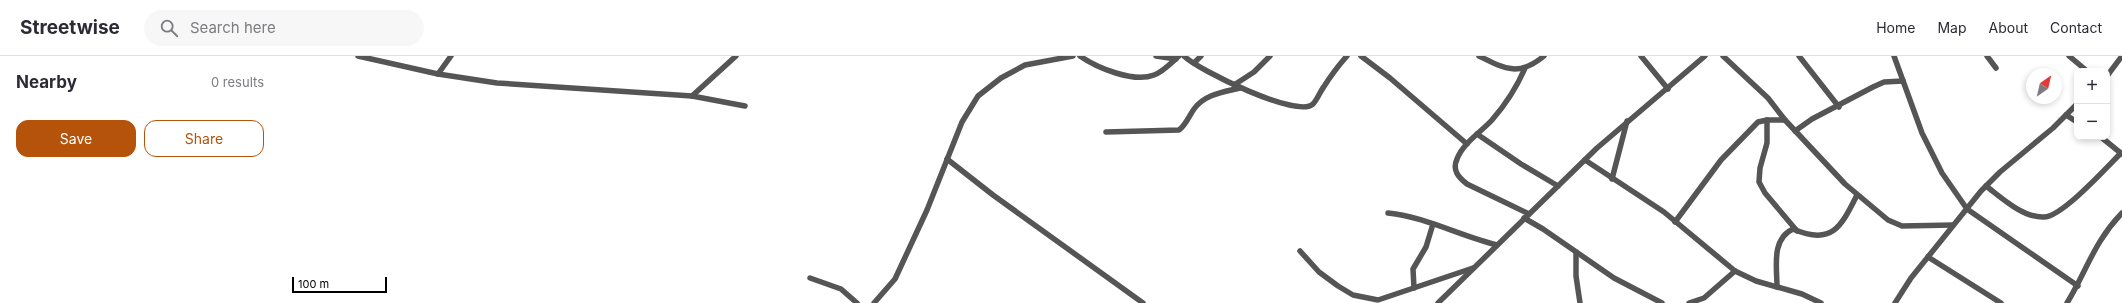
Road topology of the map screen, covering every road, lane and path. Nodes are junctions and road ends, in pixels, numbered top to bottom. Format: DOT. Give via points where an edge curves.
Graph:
graph roads {
  1 [pos="358,56"];
  2 [pos="451,56"];
  3 [pos="736,56"];
  4 [pos="1074,56"];
  5 [pos="1080,56"];
  6 [pos="1156,56"];
  7 [pos="1184,56"];
  8 [pos="1201,56"];
  9 [pos="1270,56"];
  10 [pos="1346,56"];
  11 [pos="1361,56"];
  12 [pos="1479,56"];
  13 [pos="1544,56"];
  14 [pos="1641,56"];
  15 [pos="1706,56"];
  16 [pos="1723,56"];
  17 [pos="1799,56"];
  18 [pos="1894,56"];
  19 [pos="1987,56"];
  20 [pos="2070,56"];
  21 [pos="2122,56"];
  22 [pos="1177,57"];
  23 [pos="1194,63"];
  24 [pos="1525,68"];
  25 [pos="1996,68"];
  26 [pos="2083,68"];
  27 [pos="2110,72"];
  28 [pos="438,74"];
  29 [pos="1903,82"];
  30 [pos="1234,85"];
  31 [pos="1240,88"];
  32 [pos="1668,89"];
  33 [pos="692,96"];
  34 [pos="745,106"];
  35 [pos="1839,106"];
  36 [pos="2074,107"];
  37 [pos="2066,115"];
  38 [pos="1767,120"];
  39 [pos="1785,120"];
  40 [pos="2074,120"];
  41 [pos="1628,121"];
  42 [pos="1795,131"];
  43 [pos="1106,132"];
  44 [pos="1477,134"];
  45 [pos="2105,140"];
  46 [pos="1467,144"];
  47 [pos="2121,153"];
  48 [pos="947,159"];
  49 [pos="1585,160"];
  50 [pos="1612,179"];
  51 [pos="1558,186"];
  52 [pos="1986,186"];
  53 [pos="1857,195"];
  54 [pos="1966,209"];
  55 [pos="1388,213"];
  56 [pos="2122,213"];
  57 [pos="1529,214"];
  58 [pos="1524,218"];
  59 [pos="1675,222"];
  60 [pos="1433,224"];
  61 [pos="1953,225"];
  62 [pos="1798,232"];
  63 [pos="1497,245"];
  64 [pos="1300,251"];
  65 [pos="1576,252"];
  66 [pos="1928,257"];
  67 [pos="1474,268"];
  68 [pos="1735,271"];
  69 [pos="810,278"];
  70 [pos="1777,286"];
  71 [pos="2078,286"];
  72 [pos="1414,288"];
  73 [pos="1368,301"];
  74 [pos="857,303"];
  75 [pos="874,303"];
  76 [pos="1143,303"];
  77 [pos="1438,303"];
  78 [pos="1580,303"];
  79 [pos="1662,303"];
  80 [pos="1689,303"];
  81 [pos="1821,303"];
  82 [pos="1895,303"];
  83 [pos="2001,303"];
  84 [pos="2067,303"];
  1 -- 28 [label="street"];
  2 -- 28 [label="street"];
  3 -- 33 [label="street"];
  4 -- 48 [label="street" via="1025,65 1012,71 978,96 962,122"];
  5 -- 22 [label="street" via="1091,64 1137,77 1156,75"];
  6 -- 22 [label="street"];
  7 -- 23 [label="street"];
  8 -- 23 [label="street"];
  9 -- 30 [label="street" via="1254,72"];
  10 -- 31 [label="street" via="1313,104 1307,106 1260,97"];
  11 -- 46 [label="street"];
  12 -- 24 [label="street" via="1513,70"];
  13 -- 24 [label="street"];
  14 -- 32 [label="street"];
  15 -- 32 [label="street"];
  16 -- 39 [label="street" via="1768,98"];
  17 -- 35 [label="street"];
  18 -- 29 [label="street"];
  19 -- 25 [label="street"];
  20 -- 26 [label="street"];
  21 -- 27 [label="street"];
  23 -- 30 [label="street"];
  24 -- 44 [label="street" via="1513,91 1492,120"];
  28 -- 33 [label="street" via="497,83"];
  29 -- 35 [label="street" via="1884,82"];
  29 -- 54 [label="street" via="1922,133 1942,173"];
  30 -- 31 [label="street"];
  31 -- 43 [label="street" via="1208,97 1196,106 1185,125 1179,130"];
  32 -- 41 [label="street"];
  33 -- 34 [label="street"];
  35 -- 42 [label="street" via="1812,119"];
  36 -- 37 [label="street"];
  37 -- 40 [label="street"];
  37 -- 52 [label="street"];
  38 -- 39 [label="street"];
  38 -- 59 [label="street" via="1758,122 1738,142"];
  38 -- 62 [label="street" via="1767,143 1759,182"];
  39 -- 42 [label="street"];
  41 -- 49 [label="street"];
  41 -- 50 [label="street"];
  42 -- 53 [label="street"];
  44 -- 46 [label="street"];
  44 -- 51 [label="street"];
  45 -- 47 [label="street"];
  46 -- 57 [label="street" via="1457,158 1456,171 1459,178"];
  47 -- 52 [label="street" via="2092,183 2054,214 2045,217 2021,210"];
  48 -- 75 [label="street" via="895,279"];
  48 -- 76 [label="street"];
  49 -- 50 [label="street"];
  49 -- 51 [label="street"];
  50 -- 59 [label="street" via="1664,212"];
  51 -- 57 [label="street"];
  52 -- 54 [label="street"];
  53 -- 61 [label="street" via="1888,220 1902,226"];
  53 -- 62 [label="street" via="1844,221 1835,230 1817,237"];
  54 -- 61 [label="street"];
  54 -- 71 [label="street"];
  55 -- 60 [label="street"];
  56 -- 71 [label="street" via="2096,245"];
  57 -- 58 [label="street"];
  58 -- 63 [label="street"];
  58 -- 65 [label="street"];
  59 -- 68 [label="street"];
  60 -- 63 [label="street"];
  60 -- 72 [label="street" via="1426,247 1413,269"];
  61 -- 66 [label="street"];
  62 -- 70 [label="street" via="1793,229 1779,243"];
  63 -- 67 [label="street"];
  64 -- 73 [label="street" via="1319,272 1338,286"];
  65 -- 78 [label="street"];
  65 -- 79 [label="street" via="1614,278"];
  66 -- 82 [label="street"];
  66 -- 83 [label="street"];
  67 -- 72 [label="street"];
  67 -- 77 [label="street"];
  68 -- 70 [label="street" via="1756,281"];
  68 -- 80 [label="street" via="1704,298"];
  69 -- 74 [label="street" via="841,289"];
  70 -- 81 [label="street"];
  71 -- 84 [label="street"];
  72 -- 73 [label="street"];
}
